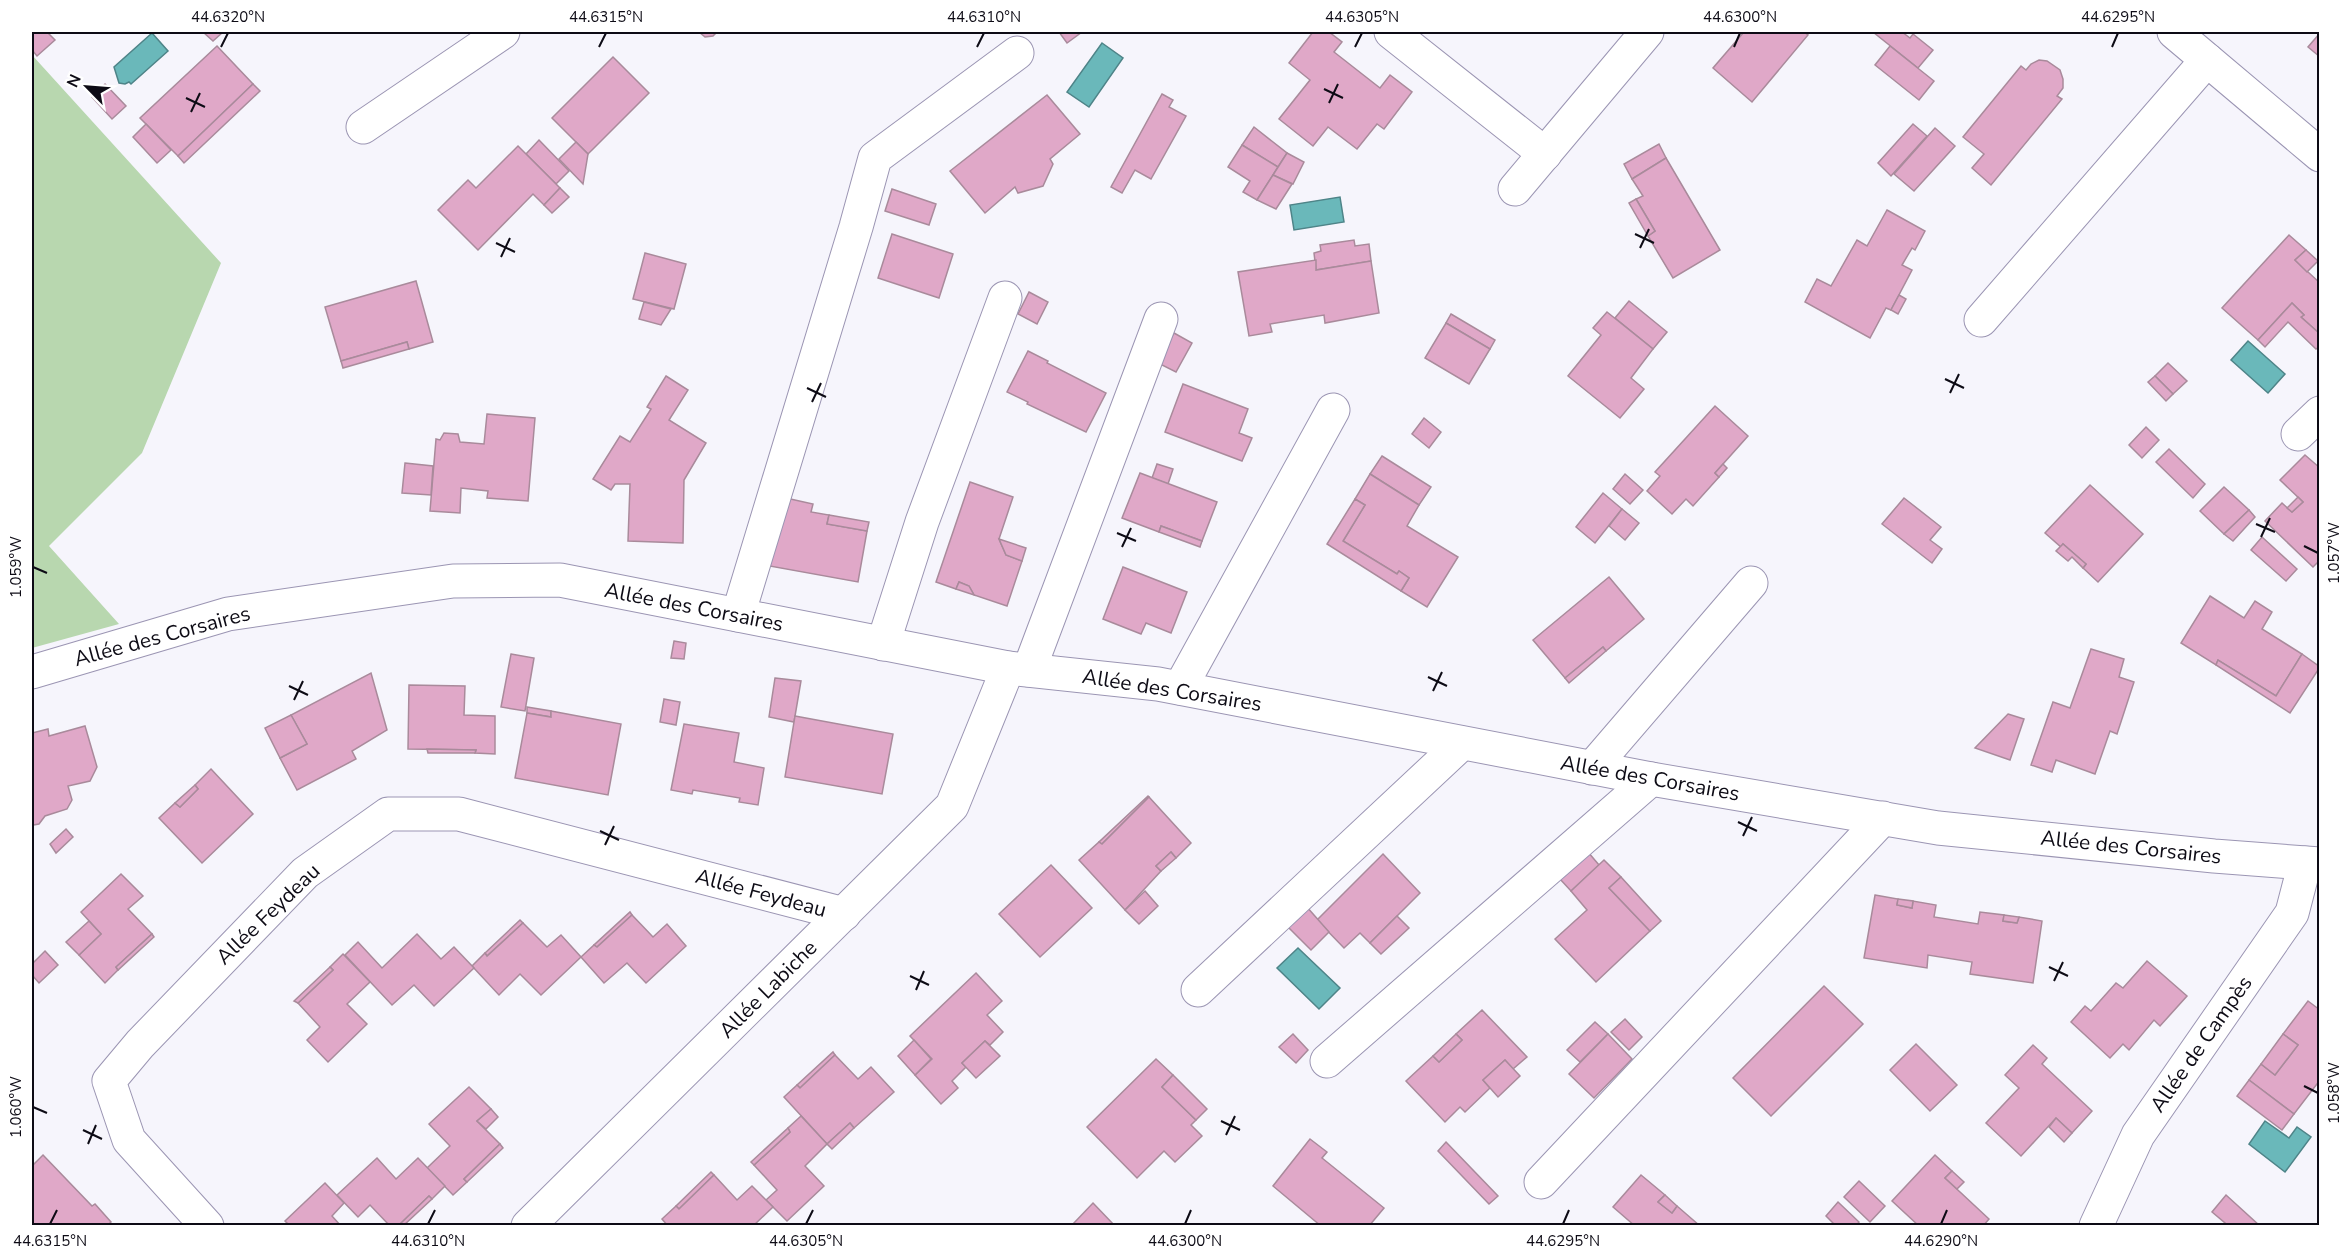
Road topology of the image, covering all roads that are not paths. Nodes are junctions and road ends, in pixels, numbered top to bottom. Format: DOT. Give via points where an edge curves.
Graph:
graph roads {
  1 [pos="503,32"];
  2 [pos="1391,32"];
  3 [pos="1647,32"];
  4 [pos="2174,32"];
  5 [pos="1017,53"];
  6 [pos="2207,60"];
  7 [pos="363,127"];
  8 [pos="1545,154"];
  9 [pos="2319,155"];
  10 [pos="1515,189"];
  11 [pos="1005,298"];
  12 [pos="1161,319"];
  13 [pos="1981,320"];
  14 [pos="1333,410"];
  15 [pos="1751,584"];
  16 [pos="738,615"];
  17 [pos="883,644"];
  18 [pos="1019,669"];
  19 [pos="32,672"];
  20 [pos="1180,688"];
  21 [pos="1462,743"];
  22 [pos="1592,768"];
  23 [pos="1651,779"];
  24 [pos="1883,818"];
  25 [pos="2312,863"];
  26 [pos="844,914"];
  27 [pos="1198,990"];
  28 [pos="1327,1060"];
  29 [pos="1541,1182"];
  30 [pos="207,1226"];
  31 [pos="528,1226"];
  32 [pos="2096,1226"];
  1 -- 7 [label="street"];
  2 -- 8 [label="street"];
  3 -- 8 [label="street"];
  4 -- 6 [label="street"];
  5 -- 16 [label="street" via="875,158"];
  6 -- 9 [label="street"];
  6 -- 13 [label="street"];
  8 -- 10 [label="street"];
  11 -- 17 [label="street" via="922,522"];
  12 -- 18 [label="street, Allée Labiche"];
  14 -- 20 [label="street"];
  15 -- 22 [label="street"];
  16 -- 17 [label="street, Allée des Corsaires"];
  16 -- 19 [label="street, Allée des Corsaires" via="560,580 453,581 228,614"];
  17 -- 18 [label="street, Allée des Corsaires"];
  18 -- 20 [label="street, Allée des Corsaires"];
  18 -- 26 [label="street, Allée Labiche" via="952,806"];
  20 -- 21 [label="street, Allée des Corsaires"];
  21 -- 22 [label="street, Allée des Corsaires"];
  21 -- 27 [label="street"];
  22 -- 23 [label="street, Allée des Corsaires"];
  23 -- 24 [label="street, Allée des Corsaires"];
  23 -- 28 [label="street"];
  24 -- 25 [label="street, Allée des Corsaires" via="1938,828"];
  24 -- 29 [label="street"];
  25 -- 32 [label="street, Allée de Campès" via="2292,913 2138,1135"];
  26 -- 30 [label="street, Allée Feydeau" via="459,814 388,814 305,873 109,1081 129,1140"];
  26 -- 31 [label="street, Allée Labiche"];
}
